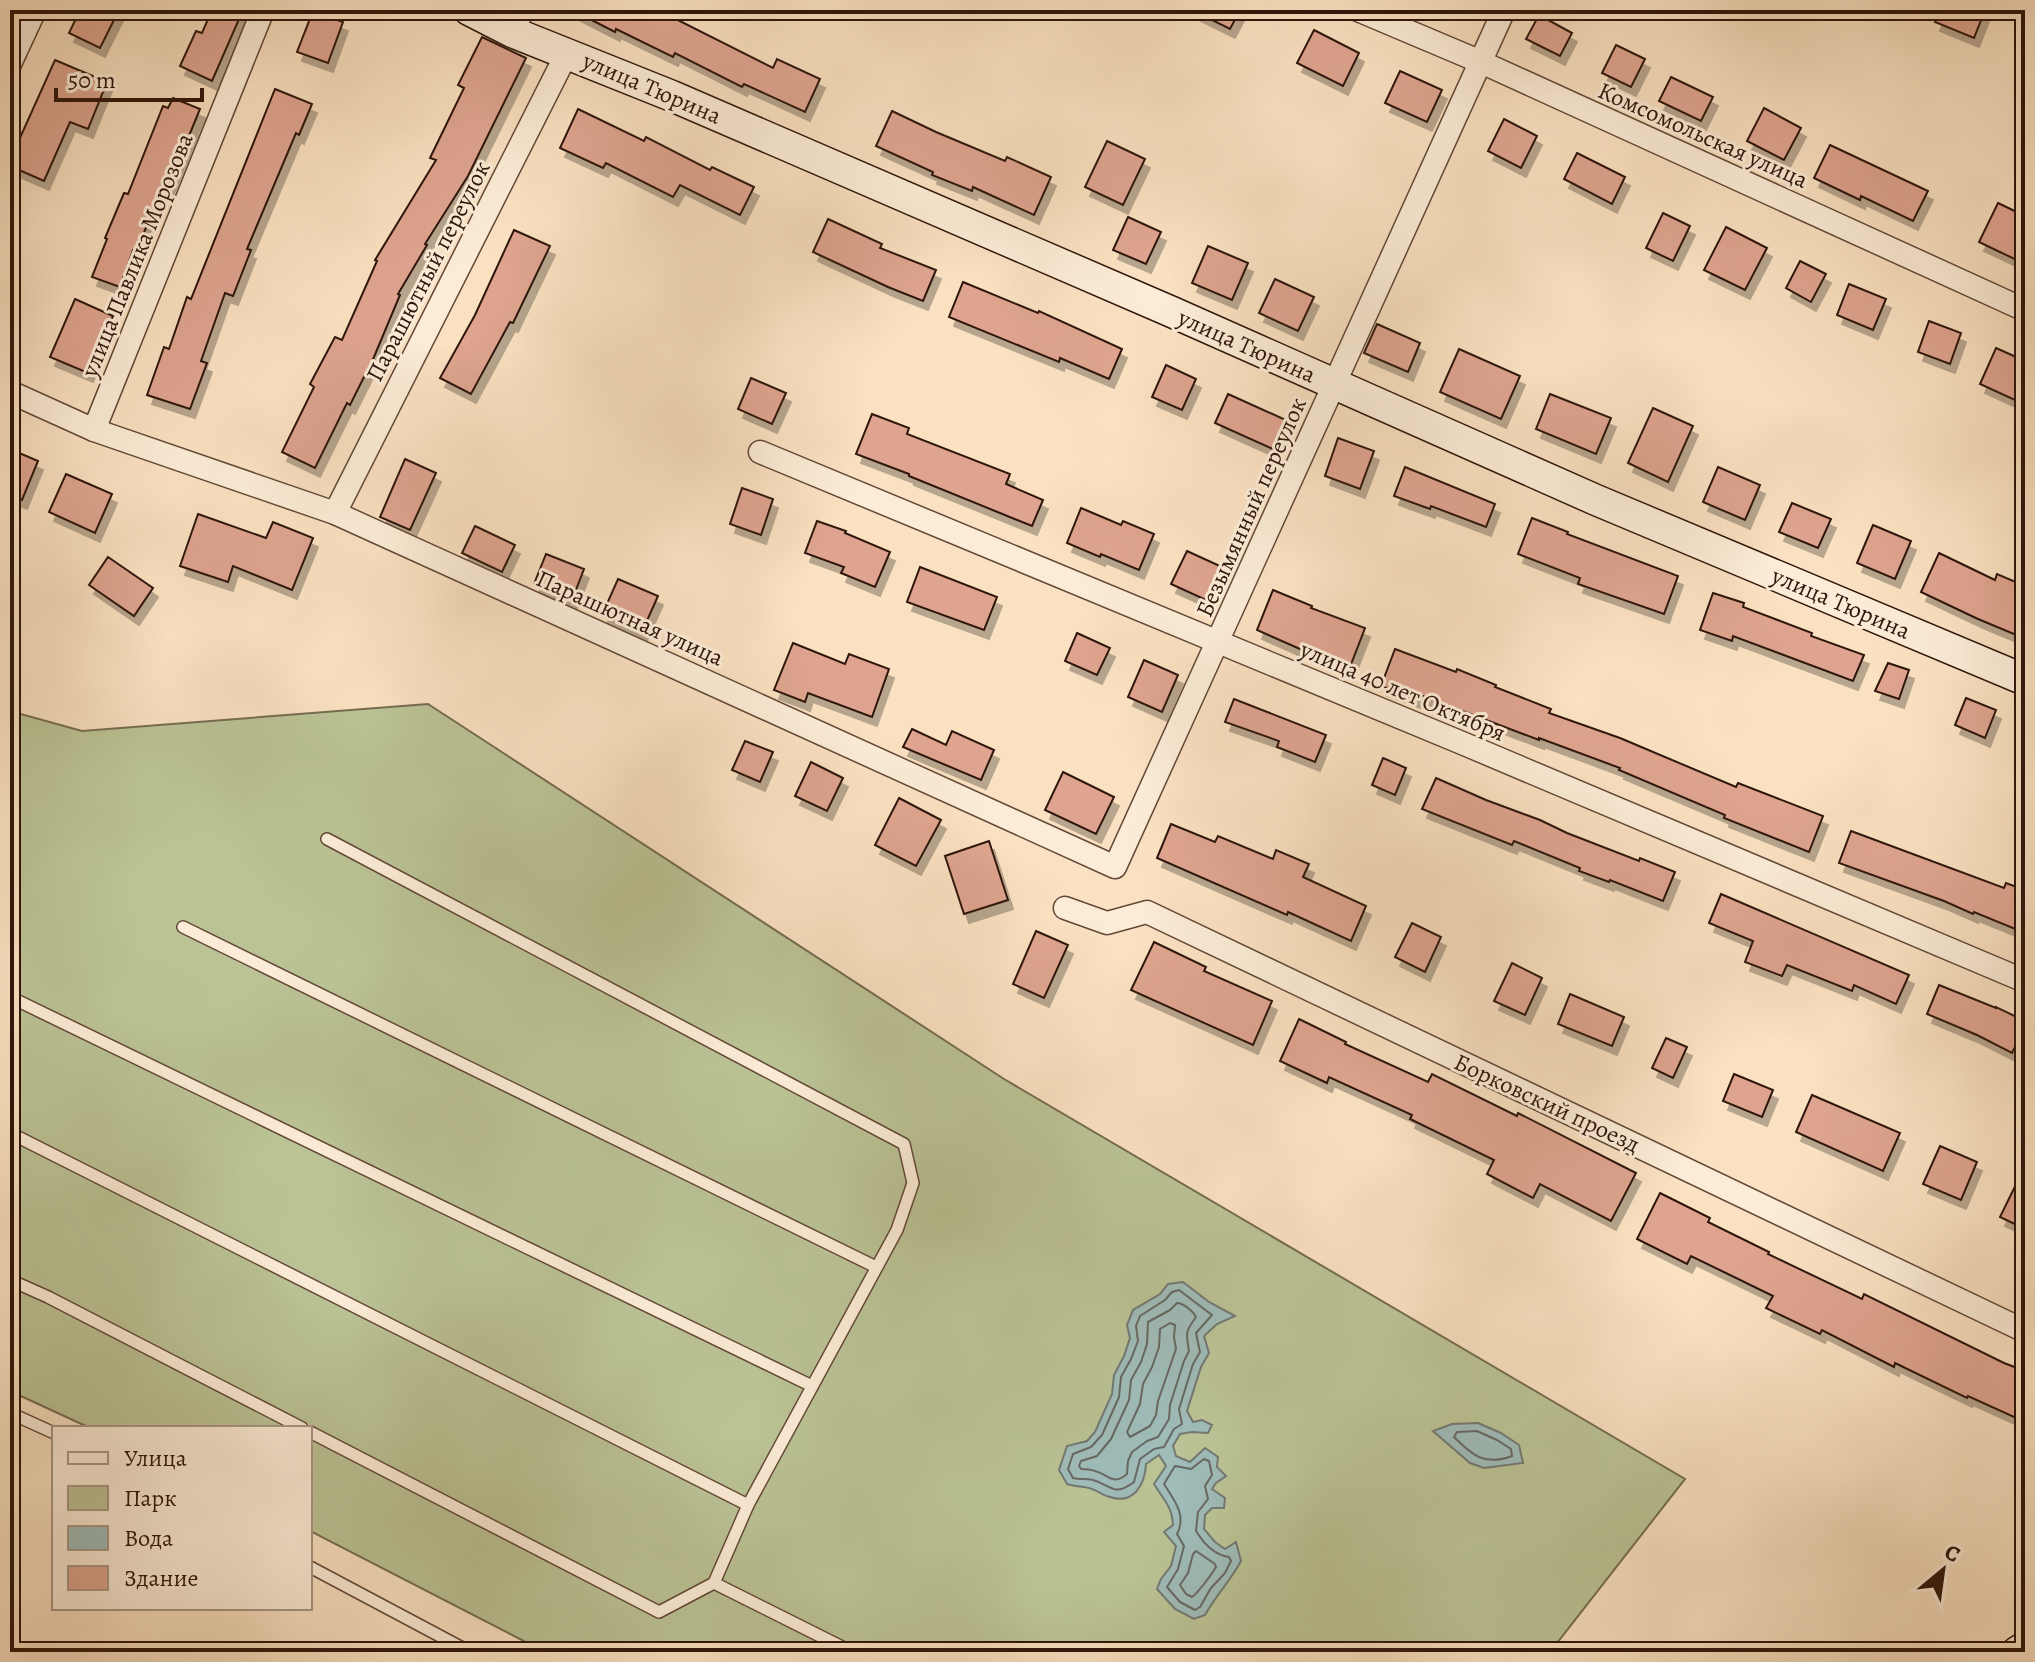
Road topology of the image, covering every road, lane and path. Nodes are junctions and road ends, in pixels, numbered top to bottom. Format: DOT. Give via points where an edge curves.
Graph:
graph roads {
  1 [pos="35,10"];
  2 [pos="263,10"];
  3 [pos="469,10"];
  4 [pos="1358,10"];
  5 [pos="1504,10"];
  6 [pos="518,21"];
  7 [pos="567,53"];
  8 [pos="1481,62"];
  9 [pos="10,64"];
  10 [pos="2025,310"];
  11 [pos="1334,385"];
  12 [pos="10,392"];
  13 [pos="94,430"];
  14 [pos="760,452"];
  15 [pos="335,513"];
  16 [pos="1218,642"];
  17 [pos="2025,680"];
  18 [pos="1162,762"];
  19 [pos="327,839"];
  20 [pos="1065,908"];
  21 [pos="183,927"];
  22 [pos="2025,981"];
  23 [pos="10,997"];
  24 [pos="10,1133"];
  25 [pos="876,1267"];
  26 [pos="10,1280"];
  27 [pos="2025,1331"];
  28 [pos="812,1386"];
  29 [pos="10,1413"];
  30 [pos="298,1426"];
  31 [pos="52,1432"];
  32 [pos="312,1433"];
  33 [pos="748,1505"];
  34 [pos="312,1568"];
  35 [pos="714,1583"];
  36 [pos="2025,1647"];
  37 [pos="470,1652"];
  38 [pos="852,1652"];
  39 [pos="2017,1652"];
  1 -- 9 [label="street"];
  2 -- 13 [label="street, улица Павлика Морозова"];
  3 -- 6 [label="street, улица Тюрина"];
  4 -- 8 [label="street, Комсомольская улица"];
  5 -- 8 [label="street, Безымянный переулок"];
  6 -- 7 [label="street, улица Тюрина"];
  7 -- 11 [label="street, улица Тюрина"];
  7 -- 15 [label="street, Парашютный переулок"];
  8 -- 10 [label="street, Комсомольская улица"];
  8 -- 11 [label="street, Безымянный переулок"];
  11 -- 16 [label="street, Безымянный переулок"];
  11 -- 17 [label="street, улица Тюрина"];
  12 -- 13 [label="street, Парашютная улица"];
  13 -- 15 [label="street, Парашютная улица"];
  14 -- 16 [label="street, улица 40 лет Октября"];
  15 -- 18 [label="street, Парашютная улица" via="1115,867"];
  16 -- 18 [label="street, Безымянный переулок"];
  16 -- 22 [label="street, улица 40 лет Октября"];
  19 -- 25 [label="lane" via="904,1144 913,1183 897,1230"];
  20 -- 27 [label="street, Борковский проезд" via="1107,923 1147,912"];
  21 -- 25 [label="lane"];
  23 -- 28 [label="lane"];
  24 -- 33 [label="lane"];
  25 -- 28 [label="lane"];
  26 -- 30 [label="lane"];
  28 -- 33 [label="lane"];
  29 -- 31 [label="lane"];
  32 -- 35 [label="lane" via="659,1612"];
  33 -- 35 [label="lane"];
  34 -- 37 [label="lane"];
  35 -- 38 [label="lane"];
  36 -- 39 [label="street"];
}
